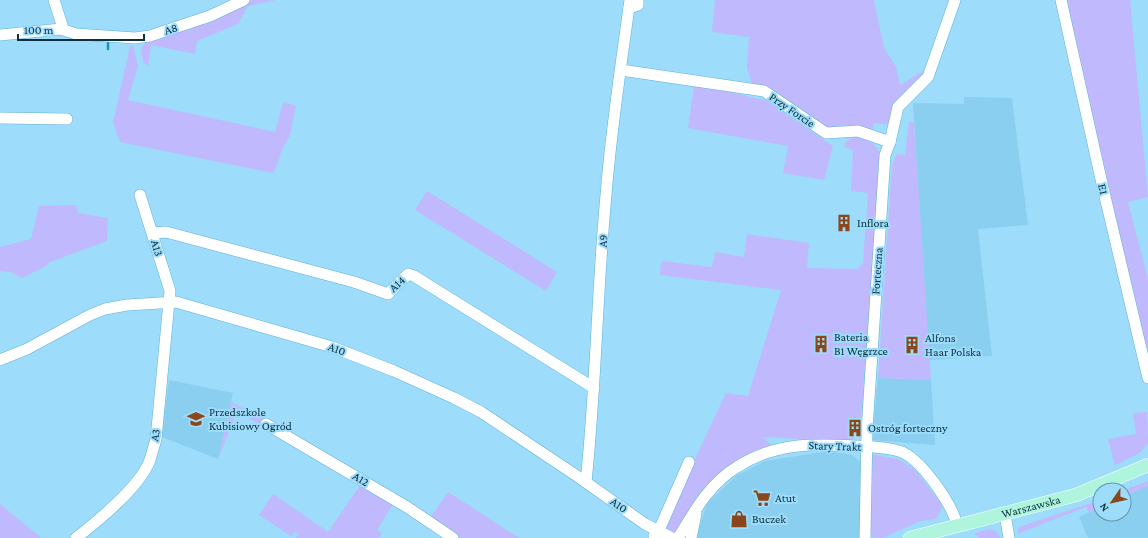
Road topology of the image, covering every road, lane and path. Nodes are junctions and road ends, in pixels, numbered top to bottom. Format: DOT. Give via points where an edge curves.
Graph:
graph roads {
  1 [pos="54,0"];
  2 [pos="244,0"];
  3 [pos="638,0"];
  4 [pos="955,0"];
  5 [pos="1061,0"];
  6 [pos="629,4"];
  7 [pos="61,27"];
  8 [pos="0,35"];
  9 [pos="621,70"];
  10 [pos="1074,89"];
  11 [pos="1086,116"];
  12 [pos="0,118"];
  13 [pos="67,119"];
  14 [pos="890,142"];
  15 [pos="140,194"];
  16 [pos="153,233"];
  17 [pos="170,302"];
  18 [pos="0,360"];
  19 [pos="1148,378"];
  20 [pos="594,388"];
  21 [pos="266,424"];
  22 [pos="867,447"];
  23 [pos="689,462"];
  24 [pos="1148,465"];
  25 [pos="586,482"];
  26 [pos="697,509"];
  27 [pos="1004,514"];
  28 [pos="957,525"];
  29 [pos="656,535"];
  30 [pos="76,538"];
  31 [pos="453,538"];
  32 [pos="672,538"];
  33 [pos="678,538"];
  34 [pos="691,538"];
  35 [pos="865,538"];
  36 [pos="910,538"];
  37 [pos="1009,538"];
  1 -- 7 [label="street"];
  2 -- 7 [label="street, A8" via="210,16 150,36 135,38 76,34"];
  3 -- 6 [label="street" via="638,5"];
  4 -- 14 [label="street, Forteczna" via="928,77 898,107"];
  5 -- 11 [label="street, E1"];
  6 -- 9 [label="street, A9"];
  7 -- 8 [label="street, A8"];
  9 -- 14 [label="street, Przy Forcie" via="764,91 826,133 858,131"];
  9 -- 20 [label="street, A9" via="613,118 606,196"];
  10 -- 11 [label="street"];
  11 -- 19 [label="street, E1"];
  12 -- 13 [label="street"];
  14 -- 22 [label="street, Forteczna" via="884,155"];
  15 -- 16 [label="street, A13"];
  16 -- 17 [label="street, A13" via="166,276"];
  16 -- 20 [label="street, A14" via="166,232 354,282 388,294 408,274 414,276"];
  17 -- 18 [label="street, A10" via="127,305 101,311"];
  17 -- 25 [label="street, A10" via="332,346 394,371 481,412"];
  17 -- 30 [label="street, A3" via="156,439 150,461 130,488 102,517"];
  20 -- 25 [label="street, A9"];
  21 -- 31 [label="street, A12"];
  22 -- 26 [label="street, Stary Trakt" via="804,444 761,454 728,473 710,490"];
  22 -- 28 [label="street, Stary Trakt" via="899,450 920,465 951,508"];
  22 -- 35 [label="street, Forteczna"];
  23 -- 29 [label="street"];
  24 -- 27 [label="main road, Warszawska" via="1086,491"];
  25 -- 29 [label="street, A10" via="645,524"];
  26 -- 33 [label="street, Stary Trakt" via="684,525"];
  26 -- 34 [label="street, Stary Trakt"];
  27 -- 28 [label="main road, Warszawska"];
  27 -- 37 [label="street"];
  28 -- 36 [label="main road, Warszawska"];
  29 -- 32 [label="street, A10"];
}
